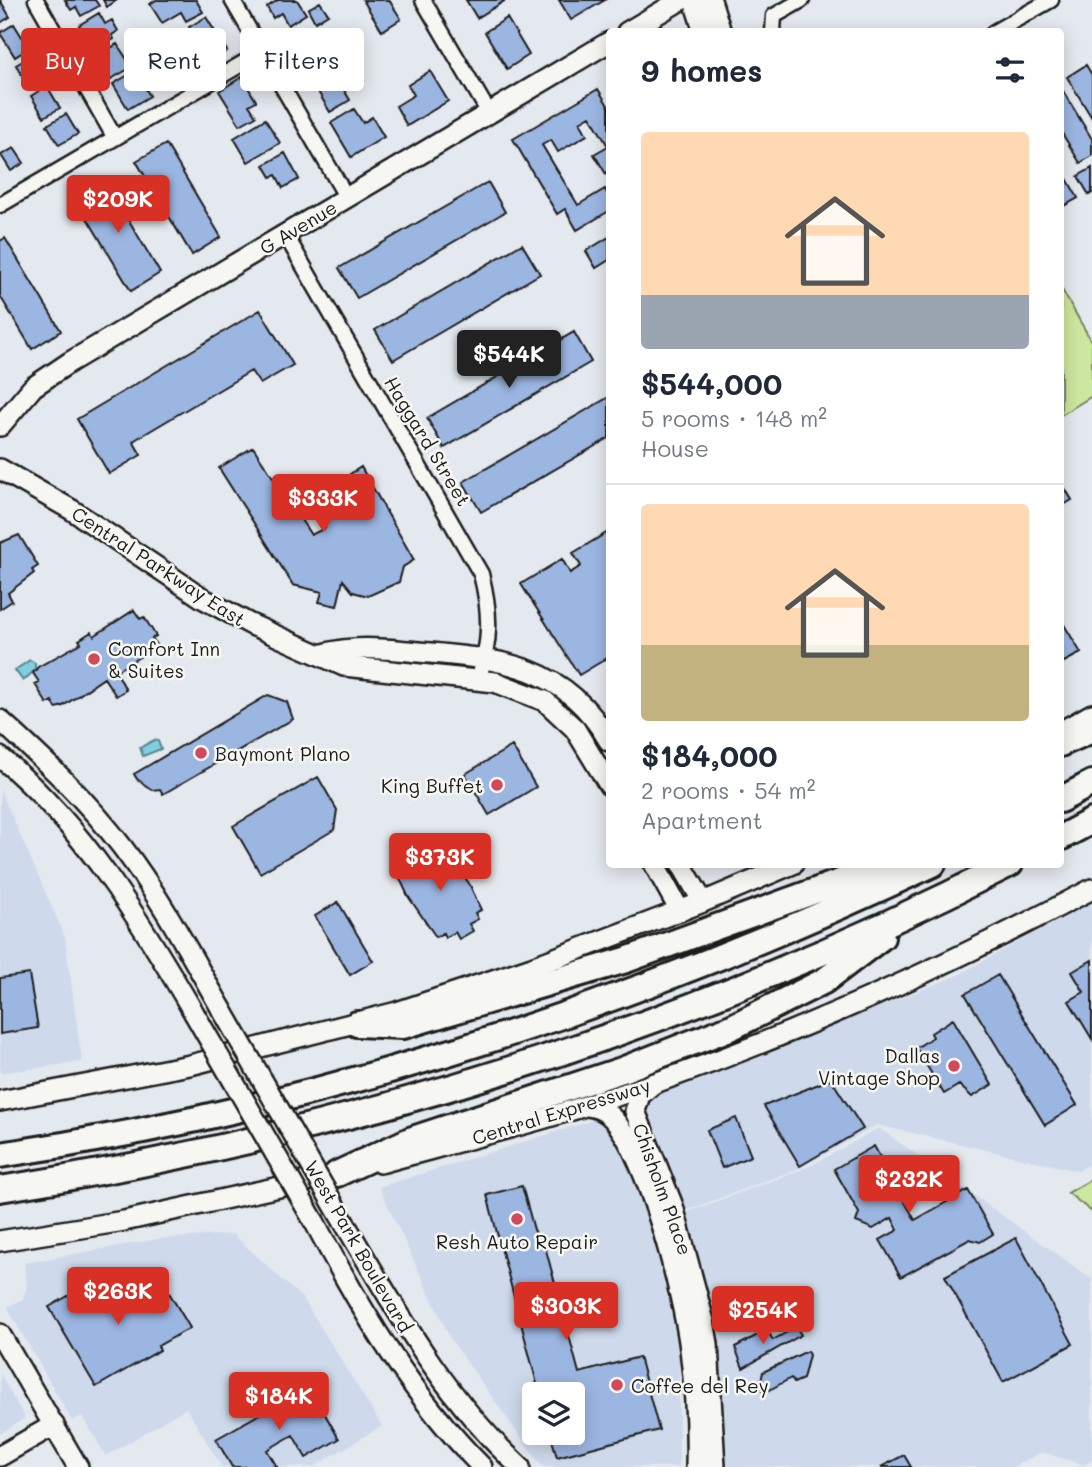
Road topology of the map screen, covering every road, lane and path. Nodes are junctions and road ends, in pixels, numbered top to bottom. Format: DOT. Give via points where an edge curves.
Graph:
graph roads {
  1 [pos="36,0"];
  2 [pos="232,0"];
  3 [pos="423,0"];
  4 [pos="681,0"];
  5 [pos="699,0"];
  6 [pos="711,0"];
  7 [pos="802,0"];
  8 [pos="1051,0"];
  9 [pos="248,28"];
  10 [pos="634,28"];
  11 [pos="703,28"];
  12 [pos="720,28"];
  13 [pos="773,28"];
  14 [pos="1001,28"];
  15 [pos="606,44"];
  16 [pos="240,65"];
  17 [pos="285,91"];
  18 [pos="489,113"];
  19 [pos="115,138"];
  20 [pos="347,198"];
  21 [pos="0,205"];
  22 [pos="285,234"];
  23 [pos="0,426"];
  24 [pos="0,469"];
  25 [pos="323,654"];
  26 [pos="485,658"];
  27 [pos="478,680"];
  28 [pos="1092,714"];
  29 [pos="591,715"];
  30 [pos="0,720"];
  31 [pos="575,729"];
  32 [pos="1064,730"];
  33 [pos="1092,730"];
  34 [pos="606,737"];
  35 [pos="1064,742"];
  36 [pos="0,757"];
  37 [pos="606,774"];
  38 [pos="1092,783"];
  39 [pos="1064,798"];
  40 [pos="1092,821"];
  41 [pos="1064,836"];
  42 [pos="656,868"];
  43 [pos="683,868"];
  44 [pos="784,868"];
  45 [pos="878,868"];
  46 [pos="925,868"];
  47 [pos="1002,868"];
  48 [pos="1092,889"];
  49 [pos="703,902"];
  50 [pos="680,911"];
  51 [pos="911,913"];
  52 [pos="356,1024"];
  53 [pos="654,1084"];
  54 [pos="0,1101"];
  55 [pos="587,1106"];
  56 [pos="0,1155"];
  57 [pos="337,1174"];
  58 [pos="0,1189"];
  59 [pos="670,1226"];
  60 [pos="2,1242"];
  61 [pos="0,1334"];
  62 [pos="704,1414"];
  63 [pos="54,1425"];
  64 [pos="0,1456"];
  65 [pos="78,1467"];
  66 [pos="482,1467"];
  67 [pos="520,1467"];
  68 [pos="696,1467"];
  69 [pos="715,1467"];
  1 -- 19 [label="street"];
  2 -- 9 [label="street"];
  3 -- 18 [label="street"];
  4 -- 10 [label="main road"];
  5 -- 11 [label="main road" via="696,6"];
  6 -- 12 [label="main road"];
  7 -- 13 [label="street" via="774,16"];
  8 -- 14 [label="street"];
  15 -- 18 [label="main road, G Avenue"];
  16 -- 19 [label="street"];
  17 -- 20 [label="street"];
  18 -- 20 [label="main road, G Avenue"];
  19 -- 21 [label="street"];
  20 -- 22 [label="main road, G Avenue"];
  22 -- 23 [label="main road, G Avenue" via="50,375"];
  22 -- 26 [label="street, Haggard Street" via="472,554 489,607"];
  24 -- 25 [label="main road, Central Parkway East" via="72,510 204,599"];
  25 -- 26 [label="main road" via="346,647"];
  25 -- 27 [label="main road, Central Parkway East" via="344,666 371,671"];
  26 -- 27 [label="street, Haggard Street"];
  26 -- 29 [label="main road" via="520,665 552,680"];
  27 -- 31 [label="main road, Central Parkway East" via="513,687 545,701"];
  28 -- 32 [label="main road"];
  29 -- 31 [label="main road"];
  29 -- 34 [label="main road"];
  30 -- 67 [label="main road, West Park Boulevard, bridge" via="53,768 123,848 154,892 433,1370"];
  31 -- 37 [label="main road, Central Parkway East"];
  33 -- 35 [label="highway"];
  36 -- 66 [label="main road, West Park Boulevard, bridge" via="66,822 129,905 396,1364"];
  38 -- 39 [label="highway"];
  40 -- 41 [label="highway"];
  42 -- 50 [label="main road"];
  43 -- 49 [label="main road"];
  44 -- 49 [label="main road"];
  45 -- 52 [label="highway" via="625,960 403,1026"];
  46 -- 56 [label="highway" via="705,965 504,1037 256,1106"];
  47 -- 51 [label="highway"];
  48 -- 53 [label="main road, Central Expressway" via="907,982"];
  49 -- 50 [label="main road"];
  50 -- 52 [label="main road" via="532,967"];
  51 -- 57 [label="highway" via="824,981 732,1027 410,1140"];
  51 -- 58 [label="highway" via="700,1003 438,1092 237,1144"];
  52 -- 54 [label="main road" via="190,1065"];
  53 -- 55 [label="main road, Central Expressway"];
  53 -- 59 [label="main road, Chisholm Place" via="640,1095 635,1111 659,1165"];
  55 -- 57 [label="main road, Central Expressway"];
  55 -- 59 [label="main road, Chisholm Place" via="602,1109 615,1121"];
  57 -- 60 [label="main road, Central Expressway" via="197,1207"];
  59 -- 62 [label="main road, Chisholm Place"];
  61 -- 63 [label="main road"];
  62 -- 68 [label="main road, Chisholm Place"];
  62 -- 69 [label="main road, Chisholm Place"];
  63 -- 64 [label="main road"];
  63 -- 65 [label="main road"];
}
